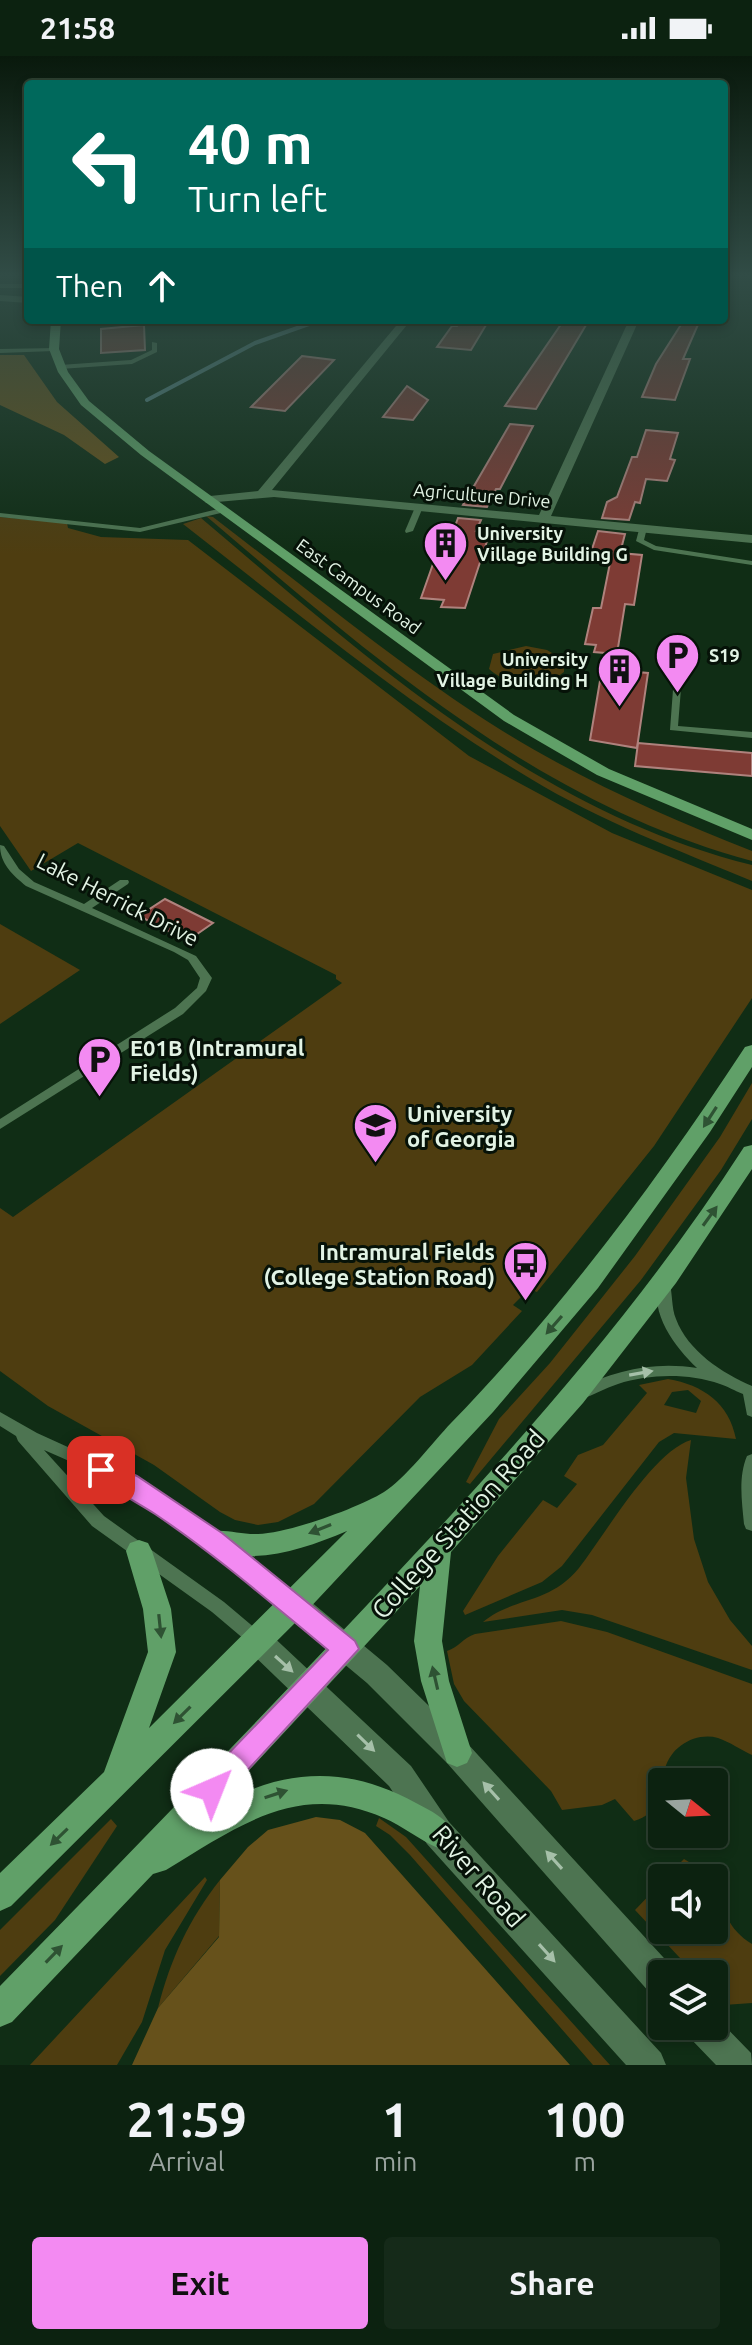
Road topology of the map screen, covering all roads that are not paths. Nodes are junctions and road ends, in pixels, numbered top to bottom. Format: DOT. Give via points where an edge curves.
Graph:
graph roads {
  1 [pos="60,367"];
  2 [pos="63,367"];
  3 [pos="367,367"];
  4 [pos="613,367"];
  5 [pos="263,493"];
  6 [pos="216,505"];
  7 [pos="419,507"];
  8 [pos="0,515"];
  9 [pos="543,519"];
  10 [pos="643,528"];
  11 [pos="409,531"];
  12 [pos="752,539"];
  13 [pos="752,563"];
  14 [pos="678,676"];
  15 [pos="752,735"];
  16 [pos="752,835"];
  17 [pos="0,848"];
  18 [pos="124,882"];
  19 [pos="83,909"];
  20 [pos="752,1051"];
  21 [pos="0,1125"];
  22 [pos="752,1152"];
  23 [pos="664,1278"];
  24 [pos="724,1379"];
  25 [pos="751,1392"];
  26 [pos="569,1400"];
  27 [pos="752,1411"];
  28 [pos="0,1418"];
  29 [pos="18,1431"];
  30 [pos="752,1460"];
  31 [pos="393,1500"];
  32 [pos="752,1524"];
  33 [pos="214,1541"];
  34 [pos="438,1549"];
  35 [pos="139,1551"];
  36 [pos="294,1605"];
  37 [pos="257,1640"];
  38 [pos="346,1649"];
  39 [pos="310,1688"];
  40 [pos="457,1753"];
  41 [pos="115,1782"];
  42 [pos="438,1833"];
  43 [pos="134,1871"];
  44 [pos="0,1895"];
  45 [pos="648,1965"];
  46 [pos="0,2010"];
  47 [pos="715,2040"];
  48 [pos="649,2065"];
  49 [pos="739,2065"];
  1 -- 2 [label="lane"];
  1 -- 6 [label="main road, East Campus Road" via="85,403"];
  3 -- 5 [label="street"];
  4 -- 9 [label="street"];
  5 -- 6 [label="street, Agriculture Drive"];
  5 -- 7 [label="street, Agriculture Drive"];
  6 -- 8 [label="lane" via="140,530"];
  6 -- 16 [label="main road, East Campus Road" via="509,718 603,772"];
  7 -- 9 [label="street, Agriculture Drive"];
  7 -- 11 [label="lane"];
  9 -- 10 [label="street, Agriculture Drive"];
  10 -- 12 [label="street, Agriculture Drive"];
  10 -- 13 [label="lane" via="640,541 654,548"];
  14 -- 15 [label="lane" via="673,728"];
  17 -- 19 [label="lane, Lake Herrick Drive" via="30,884"];
  18 -- 19 [label="lane"];
  19 -- 21 [label="lane, Lake Herrick Drive" via="192,958 206,978 202,989 179,1011"];
  20 -- 31 [label="main road, one-way" via="590,1282"];
  23 -- 22 [label="main road, College Station Road, one-way"];
  23 -- 24 [label="lane" via="670,1324 688,1350"];
  23 -- 26 [label="main road, College Station Road"];
  24 -- 25 [label="lane"];
  26 -- 24 [label="lane, one-way" via="646,1371 679,1370"];
  25 -- 27 [label="lane"];
  26 -- 34 [label="main road, College Station Road"];
  28 -- 29 [label="lane"];
  29 -- 33 [label="lane" via="128,1483"];
  29 -- 35 [label="lane" via="98,1521"];
  30 -- 32 [label="lane"];
  31 -- 33 [label="main road, one-way" via="268,1546 242,1548"];
  31 -- 36 [label="main road"];
  33 -- 36 [label="lane"];
  34 -- 38 [label="main road, College Station Road"];
  40 -- 34 [label="main road, one-way" via="428,1641"];
  35 -- 37 [label="lane"];
  35 -- 41 [label="main road, one-way" via="157,1609 162,1652"];
  36 -- 37 [label="main road"];
  36 -- 38 [label="street"];
  37 -- 39 [label="street, River Road, one-way"];
  37 -- 41 [label="main road, one-way"];
  38 -- 39 [label="main road, College Station Road"];
  38 -- 40 [label="street"];
  39 -- 42 [label="street, River Road, one-way" via="400,1776"];
  39 -- 43 [label="main road, College Station Road"];
  45 -- 40 [label="street, one-way"];
  41 -- 44 [label="main road, one-way"];
  43 -- 42 [label="main road, one-way" via="257,1800 295,1788 365,1796"];
  42 -- 48 [label="street, River Road, one-way"];
  46 -- 43 [label="main road, College Station Road, one-way"];
  47 -- 49 [label="street"];
}
